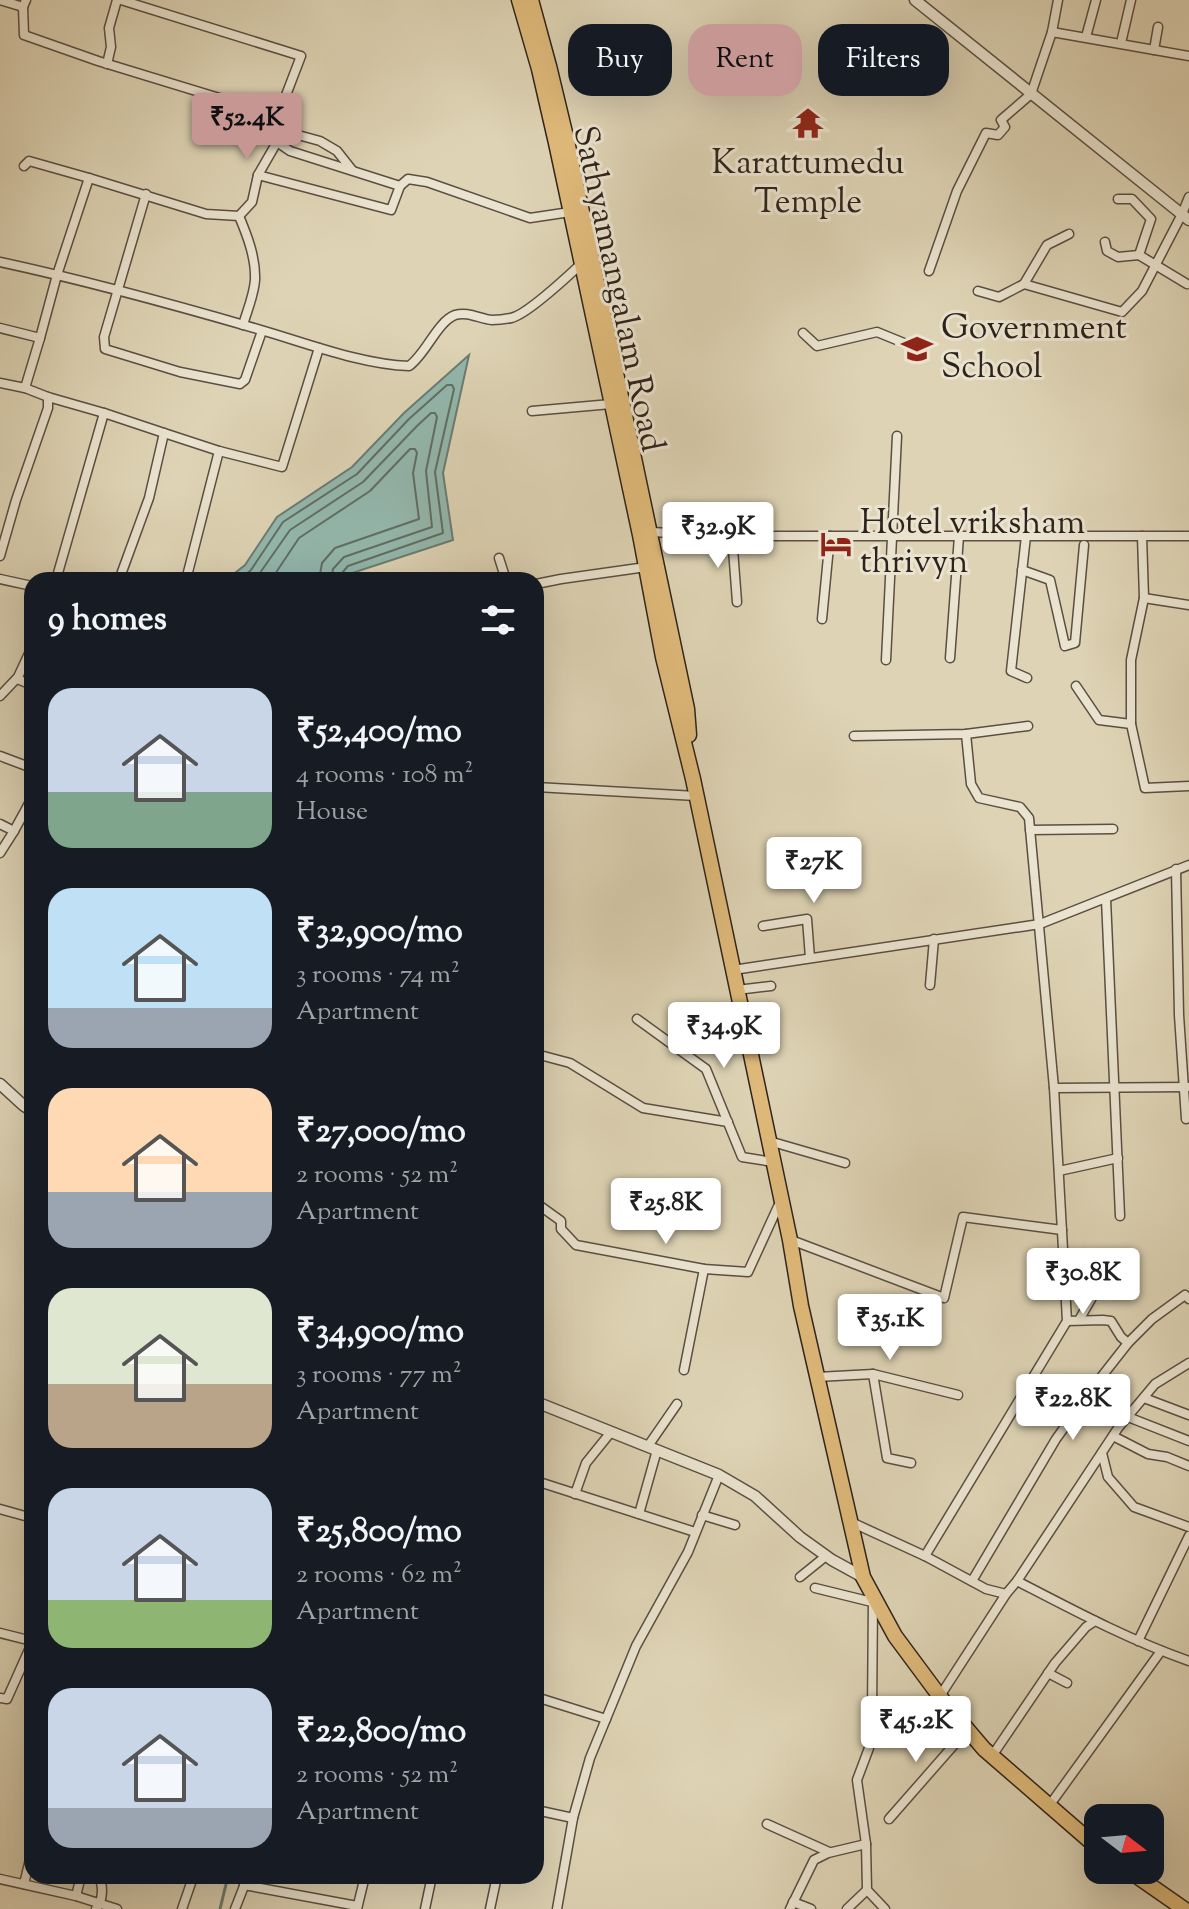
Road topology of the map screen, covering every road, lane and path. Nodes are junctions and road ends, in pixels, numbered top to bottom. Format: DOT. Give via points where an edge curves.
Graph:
graph roads {
  1 [pos="0,0"];
  2 [pos="119,0"];
  3 [pos="519,0"];
  4 [pos="531,0"];
  5 [pos="915,0"];
  6 [pos="1058,0"];
  7 [pos="1096,0"];
  8 [pos="1131,0"];
  9 [pos="24,3"];
  10 [pos="1158,27"];
  11 [pos="1052,32"];
  12 [pos="1086,37"];
  13 [pos="1121,43"];
  14 [pos="1154,50"];
  15 [pos="1189,54"];
  16 [pos="107,64"];
  17 [pos="1031,94"];
  18 [pos="278,116"];
  19 [pos="277,142"];
  20 [pos="24,166"];
  21 [pos="352,170"];
  22 [pos="258,175"];
  23 [pos="89,178"];
  24 [pos="400,186"];
  25 [pos="146,194"];
  26 [pos="1189,197"];
  27 [pos="1118,199"];
  28 [pos="570,212"];
  29 [pos="239,216"];
  30 [pos="1186,217"];
  31 [pos="1069,234"];
  32 [pos="1105,242"];
  33 [pos="1139,255"];
  34 [pos="0,262"];
  35 [pos="581,264"];
  36 [pos="1155,265"];
  37 [pos="929,271"];
  38 [pos="57,275"];
  39 [pos="1024,284"];
  40 [pos="1187,284"];
  41 [pos="978,291"];
  42 [pos="117,292"];
  43 [pos="243,325"];
  44 [pos="0,328"];
  45 [pos="262,331"];
  46 [pos="803,333"];
  47 [pos="40,338"];
  48 [pos="904,343"];
  49 [pos="319,348"];
  50 [pos="605,351"];
  51 [pos="0,383"];
  52 [pos="25,388"];
  53 [pos="48,397"];
  54 [pos="611,404"];
  55 [pos="532,411"];
  56 [pos="104,413"];
  57 [pos="164,433"];
  58 [pos="897,436"];
  59 [pos="219,451"];
  60 [pos="651,532"];
  61 [pos="732,536"];
  62 [pos="830,536"];
  63 [pos="892,536"];
  64 [pos="959,536"];
  65 [pos="1026,536"];
  66 [pos="1142,536"];
  67 [pos="1189,536"];
  68 [pos="1084,545"];
  69 [pos="0,556"];
  70 [pos="499,558"];
  71 [pos="646,567"];
  72 [pos="1022,570"];
  73 [pos="58,572"];
  74 [pos="122,572"];
  75 [pos="188,572"];
  76 [pos="503,572"];
  77 [pos="0,579"];
  78 [pos="544,582"];
  79 [pos="24,584"];
  80 [pos="1144,598"];
  81 [pos="737,602"];
  82 [pos="1189,605"];
  83 [pos="822,619"];
  84 [pos="950,658"];
  85 [pos="886,660"];
  86 [pos="24,664"];
  87 [pos="1027,678"];
  88 [pos="17,679"];
  89 [pos="24,682"];
  90 [pos="1076,686"];
  91 [pos="0,696"];
  92 [pos="1131,724"];
  93 [pos="1028,726"];
  94 [pos="966,734"];
  95 [pos="854,736"];
  96 [pos="0,756"];
  97 [pos="24,765"];
  98 [pos="693,779"];
  99 [pos="1189,786"];
  100 [pos="544,787"];
  101 [pos="696,796"];
  102 [pos="24,813"];
  103 [pos="0,824"];
  104 [pos="1113,829"];
  105 [pos="1030,830"];
  106 [pos="14,831"];
  107 [pos="0,853"];
  108 [pos="1189,865"];
  109 [pos="1176,869"];
  110 [pos="1106,899"];
  111 [pos="1040,924"];
  112 [pos="763,926"];
  113 [pos="934,939"];
  114 [pos="1189,952"];
  115 [pos="1179,953"];
  116 [pos="810,958"];
  117 [pos="733,970"];
  118 [pos="930,985"];
  119 [pos="771,986"];
  120 [pos="737,990"];
  121 [pos="1189,1014"];
  122 [pos="1179,1015"];
  123 [pos="637,1019"];
  124 [pos="544,1056"];
  125 [pos="0,1084"];
  126 [pos="1186,1087"];
  127 [pos="1054,1088"];
  128 [pos="1115,1088"];
  129 [pos="24,1104"];
  130 [pos="1186,1119"];
  131 [pos="728,1122"];
  132 [pos="769,1141"];
  133 [pos="1118,1158"];
  134 [pos="773,1162"];
  135 [pos="845,1163"];
  136 [pos="1059,1171"];
  137 [pos="781,1199"];
  138 [pos="544,1209"];
  139 [pos="1120,1216"];
  140 [pos="1062,1230"];
  141 [pos="790,1240"];
  142 [pos="704,1269"];
  143 [pos="1101,1282"];
  144 [pos="1189,1299"];
  145 [pos="1079,1320"];
  146 [pos="1067,1321"];
  147 [pos="1128,1343"];
  148 [pos="1189,1363"];
  149 [pos="684,1370"];
  150 [pos="873,1374"];
  151 [pos="817,1377"];
  152 [pos="958,1395"];
  153 [pos="1144,1398"];
  154 [pos="677,1404"];
  155 [pos="544,1405"];
  156 [pos="1189,1415"];
  157 [pos="1128,1417"];
  158 [pos="611,1432"];
  159 [pos="1113,1436"];
  160 [pos="1189,1441"];
  161 [pos="653,1448"];
  162 [pos="1102,1453"];
  163 [pos="911,1463"];
  164 [pos="1189,1466"];
  165 [pos="719,1475"];
  166 [pos="544,1484"];
  167 [pos="575,1494"];
  168 [pos="0,1509"];
  169 [pos="639,1514"];
  170 [pos="702,1515"];
  171 [pos="24,1516"];
  172 [pos="850,1522"];
  173 [pos="735,1525"];
  174 [pos="1189,1527"];
  175 [pos="695,1532"];
  176 [pos="1189,1536"];
  177 [pos="826,1556"];
  178 [pos="925,1556"];
  179 [pos="800,1577"];
  180 [pos="863,1577"];
  181 [pos="972,1581"];
  182 [pos="1017,1581"];
  183 [pos="815,1588"];
  184 [pos="1006,1594"];
  185 [pos="873,1599"];
  186 [pos="1095,1621"];
  187 [pos="0,1633"];
  188 [pos="24,1640"];
  189 [pos="1138,1641"];
  190 [pos="1161,1651"];
  191 [pos="24,1660"];
  192 [pos="1189,1661"];
  193 [pos="1048,1673"];
  194 [pos="1067,1683"];
  195 [pos="940,1696"];
  196 [pos="0,1698"];
  197 [pos="544,1700"];
  198 [pos="606,1719"];
  199 [pos="967,1730"];
  200 [pos="992,1756"];
  201 [pos="1049,1806"];
  202 [pos="544,1812"];
  203 [pos="573,1818"];
  204 [pos="889,1819"];
  205 [pos="767,1824"];
  206 [pos="1084,1836"];
  207 [pos="866,1844"];
  208 [pos="829,1852"];
  209 [pos="0,1879"];
  210 [pos="24,1884"];
  211 [pos="79,1884"];
  212 [pos="101,1884"];
  213 [pos="191,1884"];
  214 [pos="244,1884"];
  215 [pos="262,1884"];
  216 [pos="363,1884"];
  217 [pos="430,1884"];
  218 [pos="495,1884"];
  219 [pos="1150,1884"];
  220 [pos="867,1890"];
  221 [pos="76,1896"];
  222 [pos="791,1905"];
  223 [pos="99,1906"];
  224 [pos="1186,1907"];
  225 [pos="357,1908"];
  226 [pos="117,1909"];
  227 [pos="182,1909"];
  228 [pos="235,1909"];
  229 [pos="425,1909"];
  230 [pos="490,1909"];
  231 [pos="557,1909"];
  232 [pos="811,1909"];
  233 [pos="847,1909"];
  234 [pos="885,1909"];
  1 -- 9 [label="street"];
  2 -- 16 [label="street" via="109,28"];
  2 -- 18 [label="street" via="301,56"];
  3 -- 28 [label="highway, Sathyamangalam Road"];
  4 -- 50 [label="highway, Sathyamangalam Road" via="553,81"];
  5 -- 17 [label="street"];
  6 -- 11 [label="street"];
  7 -- 12 [label="street"];
  8 -- 13 [label="street"];
  9 -- 16 [label="street" via="24,35"];
  10 -- 14 [label="street"];
  11 -- 12 [label="street"];
  11 -- 17 [label="street"];
  12 -- 13 [label="street"];
  13 -- 14 [label="street"];
  14 -- 15 [label="street"];
  16 -- 18 [label="street"];
  17 -- 30 [label="street"];
  17 -- 37 [label="street" via="1001,120 1005,127 998,135 986,133 957,191"];
  18 -- 19 [label="street"];
  18 -- 21 [label="street" via="298,135 337,151"];
  19 -- 21 [label="street"];
  19 -- 22 [label="street"];
  20 -- 23 [label="street" via="29,161"];
  21 -- 24 [label="street"];
  22 -- 24 [label="street" via="391,210"];
  22 -- 29 [label="street" via="252,202"];
  23 -- 25 [label="street"];
  23 -- 38 [label="street"];
  24 -- 28 [label="street" via="408,179 427,182 530,218"];
  25 -- 29 [label="street" via="206,214"];
  25 -- 42 [label="street"];
  26 -- 30 [label="street"];
  27 -- 33 [label="street" via="1132,199 1151,219"];
  28 -- 35 [label="highway, Sathyamangalam Road"];
  29 -- 43 [label="street" via="255,282"];
  30 -- 36 [label="street"];
  31 -- 39 [label="street" via="1047,245"];
  32 -- 33 [label="street" via="1107,251 1118,257"];
  33 -- 36 [label="street"];
  34 -- 38 [label="street"];
  35 -- 49 [label="street" via="514,318 450,318 409,366"];
  35 -- 50 [label="highway, Sathyamangalam Road"];
  36 -- 39 [label="street" via="1142,291 1122,312"];
  36 -- 40 [label="street"];
  38 -- 42 [label="street"];
  38 -- 47 [label="street"];
  39 -- 41 [label="street" via="999,297"];
  42 -- 43 [label="street"];
  42 -- 45 [label="street" via="105,349 180,372 243,383"];
  43 -- 45 [label="street"];
  44 -- 47 [label="street"];
  45 -- 49 [label="street"];
  46 -- 48 [label="street" via="817,346 877,332"];
  47 -- 52 [label="street"];
  49 -- 59 [label="street" via="282,467"];
  50 -- 54 [label="highway, Sathyamangalam Road"];
  50 -- 60 [label="highway, Sathyamangalam Road"];
  51 -- 52 [label="street"];
  52 -- 53 [label="street"];
  53 -- 56 [label="street"];
  53 -- 69 [label="street"];
  54 -- 55 [label="street"];
  54 -- 71 [label="highway, Sathyamangalam Road"];
  56 -- 57 [label="street"];
  56 -- 73 [label="street"];
  57 -- 59 [label="street"];
  57 -- 74 [label="street" via="149,498"];
  58 -- 63 [label="street"];
  59 -- 75 [label="street"];
  60 -- 61 [label="street"];
  60 -- 98 [label="highway, Sathyamangalam Road" via="687,709"];
  61 -- 62 [label="street"];
  61 -- 81 [label="street"];
  62 -- 63 [label="street"];
  62 -- 83 [label="street"];
  63 -- 64 [label="street"];
  63 -- 85 [label="street"];
  64 -- 65 [label="street"];
  64 -- 84 [label="street"];
  65 -- 66 [label="street"];
  65 -- 72 [label="street"];
  66 -- 67 [label="street"];
  66 -- 80 [label="street"];
  68 -- 72 [label="street" via="1075,643 1065,646 1050,580"];
  70 -- 76 [label="street"];
  71 -- 78 [label="street"];
  71 -- 98 [label="highway, Sathyamangalam Road"];
  72 -- 87 [label="street" via="1011,671"];
  77 -- 79 [label="street"];
  80 -- 82 [label="street"];
  80 -- 92 [label="street" via="1131,660"];
  86 -- 88 [label="street"];
  88 -- 89 [label="street"];
  88 -- 91 [label="street"];
  90 -- 92 [label="street" via="1099,720"];
  92 -- 99 [label="street" via="1145,788"];
  93 -- 94 [label="street"];
  94 -- 95 [label="street"];
  94 -- 105 [label="street" via="971,784 979,798 1020,807"];
  96 -- 97 [label="street"];
  98 -- 101 [label="highway, Sathyamangalam Road"];
  100 -- 101 [label="street"];
  101 -- 117 [label="highway, Sathyamangalam Road"];
  102 -- 106 [label="street"];
  103 -- 106 [label="street"];
  104 -- 105 [label="street"];
  105 -- 111 [label="street"];
  106 -- 107 [label="street"];
  108 -- 109 [label="street"];
  109 -- 110 [label="street"];
  109 -- 115 [label="street"];
  110 -- 111 [label="street"];
  110 -- 128 [label="street"];
  111 -- 113 [label="street"];
  111 -- 127 [label="street"];
  112 -- 116 [label="street" via="807,919"];
  113 -- 116 [label="street"];
  113 -- 118 [label="street"];
  114 -- 115 [label="street"];
  115 -- 122 [label="street"];
  116 -- 117 [label="street"];
  117 -- 120 [label="highway, Sathyamangalam Road"];
  119 -- 120 [label="street"];
  120 -- 132 [label="highway, Sathyamangalam Road"];
  121 -- 122 [label="street"];
  122 -- 126 [label="street"];
  123 -- 131 [label="street" via="706,1069"];
  124 -- 131 [label="street" via="570,1063 643,1108"];
  125 -- 129 [label="street"];
  126 -- 128 [label="street"];
  126 -- 130 [label="street"];
  127 -- 128 [label="street"];
  127 -- 136 [label="street"];
  128 -- 133 [label="street"];
  131 -- 134 [label="street" via="742,1157"];
  132 -- 134 [label="highway, Sathyamangalam Road"];
  132 -- 135 [label="street"];
  133 -- 136 [label="street"];
  133 -- 139 [label="street"];
  134 -- 137 [label="highway, Sathyamangalam Road"];
  136 -- 140 [label="street"];
  137 -- 141 [label="highway, Sathyamangalam Road"];
  137 -- 142 [label="street" via="748,1272"];
  138 -- 142 [label="street" via="561,1221 561,1229 576,1245"];
  140 -- 141 [label="street" via="963,1217 944,1298"];
  140 -- 146 [label="street"];
  141 -- 151 [label="highway, Sathyamangalam Road"];
  142 -- 149 [label="street"];
  143 -- 145 [label="street"];
  144 -- 147 [label="street" via="1185,1295"];
  145 -- 146 [label="street"];
  145 -- 147 [label="street" via="1111,1321"];
  146 -- 178 [label="street"];
  147 -- 181 [label="street" via="1056,1439"];
  148 -- 153 [label="street" via="1155,1384"];
  150 -- 151 [label="street"];
  150 -- 152 [label="street"];
  150 -- 163 [label="street" via="887,1458"];
  151 -- 172 [label="highway, Sathyamangalam Road"];
  153 -- 156 [label="street"];
  153 -- 157 [label="street"];
  154 -- 161 [label="street"];
  155 -- 158 [label="street"];
  157 -- 159 [label="street"];
  157 -- 160 [label="street"];
  158 -- 161 [label="street"];
  158 -- 167 [label="street" via="586,1463"];
  159 -- 162 [label="street"];
  159 -- 164 [label="street"];
  161 -- 165 [label="street"];
  161 -- 169 [label="street"];
  162 -- 174 [label="street" via="1108,1477 1134,1507"];
  162 -- 182 [label="street"];
  165 -- 170 [label="street"];
  165 -- 177 [label="street" via="755,1496"];
  166 -- 167 [label="street"];
  167 -- 169 [label="street"];
  168 -- 171 [label="street"];
  169 -- 175 [label="street"];
  170 -- 173 [label="street"];
  170 -- 175 [label="street"];
  172 -- 178 [label="street"];
  172 -- 180 [label="highway, Sathyamangalam Road"];
  175 -- 198 [label="street" via="636,1646"];
  176 -- 189 [label="street"];
  177 -- 179 [label="street"];
  177 -- 180 [label="street"];
  178 -- 181 [label="street"];
  180 -- 185 [label="highway, Sathyamangalam Road"];
  181 -- 184 [label="street"];
  182 -- 184 [label="street"];
  182 -- 186 [label="street"];
  183 -- 185 [label="street"];
  184 -- 195 [label="street"];
  185 -- 195 [label="highway, Sathyamangalam Road"];
  185 -- 207 [label="street" via="869,1748 857,1780"];
  186 -- 189 [label="street"];
  186 -- 193 [label="street"];
  187 -- 188 [label="street"];
  189 -- 190 [label="street"];
  190 -- 192 [label="street"];
  190 -- 201 [label="street"];
  191 -- 196 [label="street" via="7,1699"];
  193 -- 194 [label="street"];
  193 -- 200 [label="street"];
  195 -- 199 [label="highway, Sathyamangalam Road"];
  197 -- 198 [label="street"];
  198 -- 203 [label="street"];
  199 -- 200 [label="highway, Sathyamangalam Road"];
  199 -- 204 [label="street"];
  200 -- 201 [label="highway, Sathyamangalam Road"];
  201 -- 206 [label="highway, Sathyamangalam Road"];
  202 -- 203 [label="street"];
  203 -- 231 [label="street"];
  205 -- 208 [label="street"];
  207 -- 208 [label="street"];
  207 -- 220 [label="street"];
  208 -- 222 [label="street" via="814,1860"];
  209 -- 210 [label="street"];
  210 -- 221 [label="street"];
  211 -- 221 [label="street"];
  212 -- 223 [label="street"];
  213 -- 227 [label="street"];
  214 -- 228 [label="street"];
  215 -- 225 [label="street"];
  216 -- 225 [label="street"];
  217 -- 229 [label="street"];
  218 -- 230 [label="street"];
  219 -- 224 [label="highway"];
  220 -- 233 [label="street"];
  220 -- 234 [label="street"];
  221 -- 223 [label="street"];
  222 -- 232 [label="street"];
  223 -- 226 [label="street"];
}
